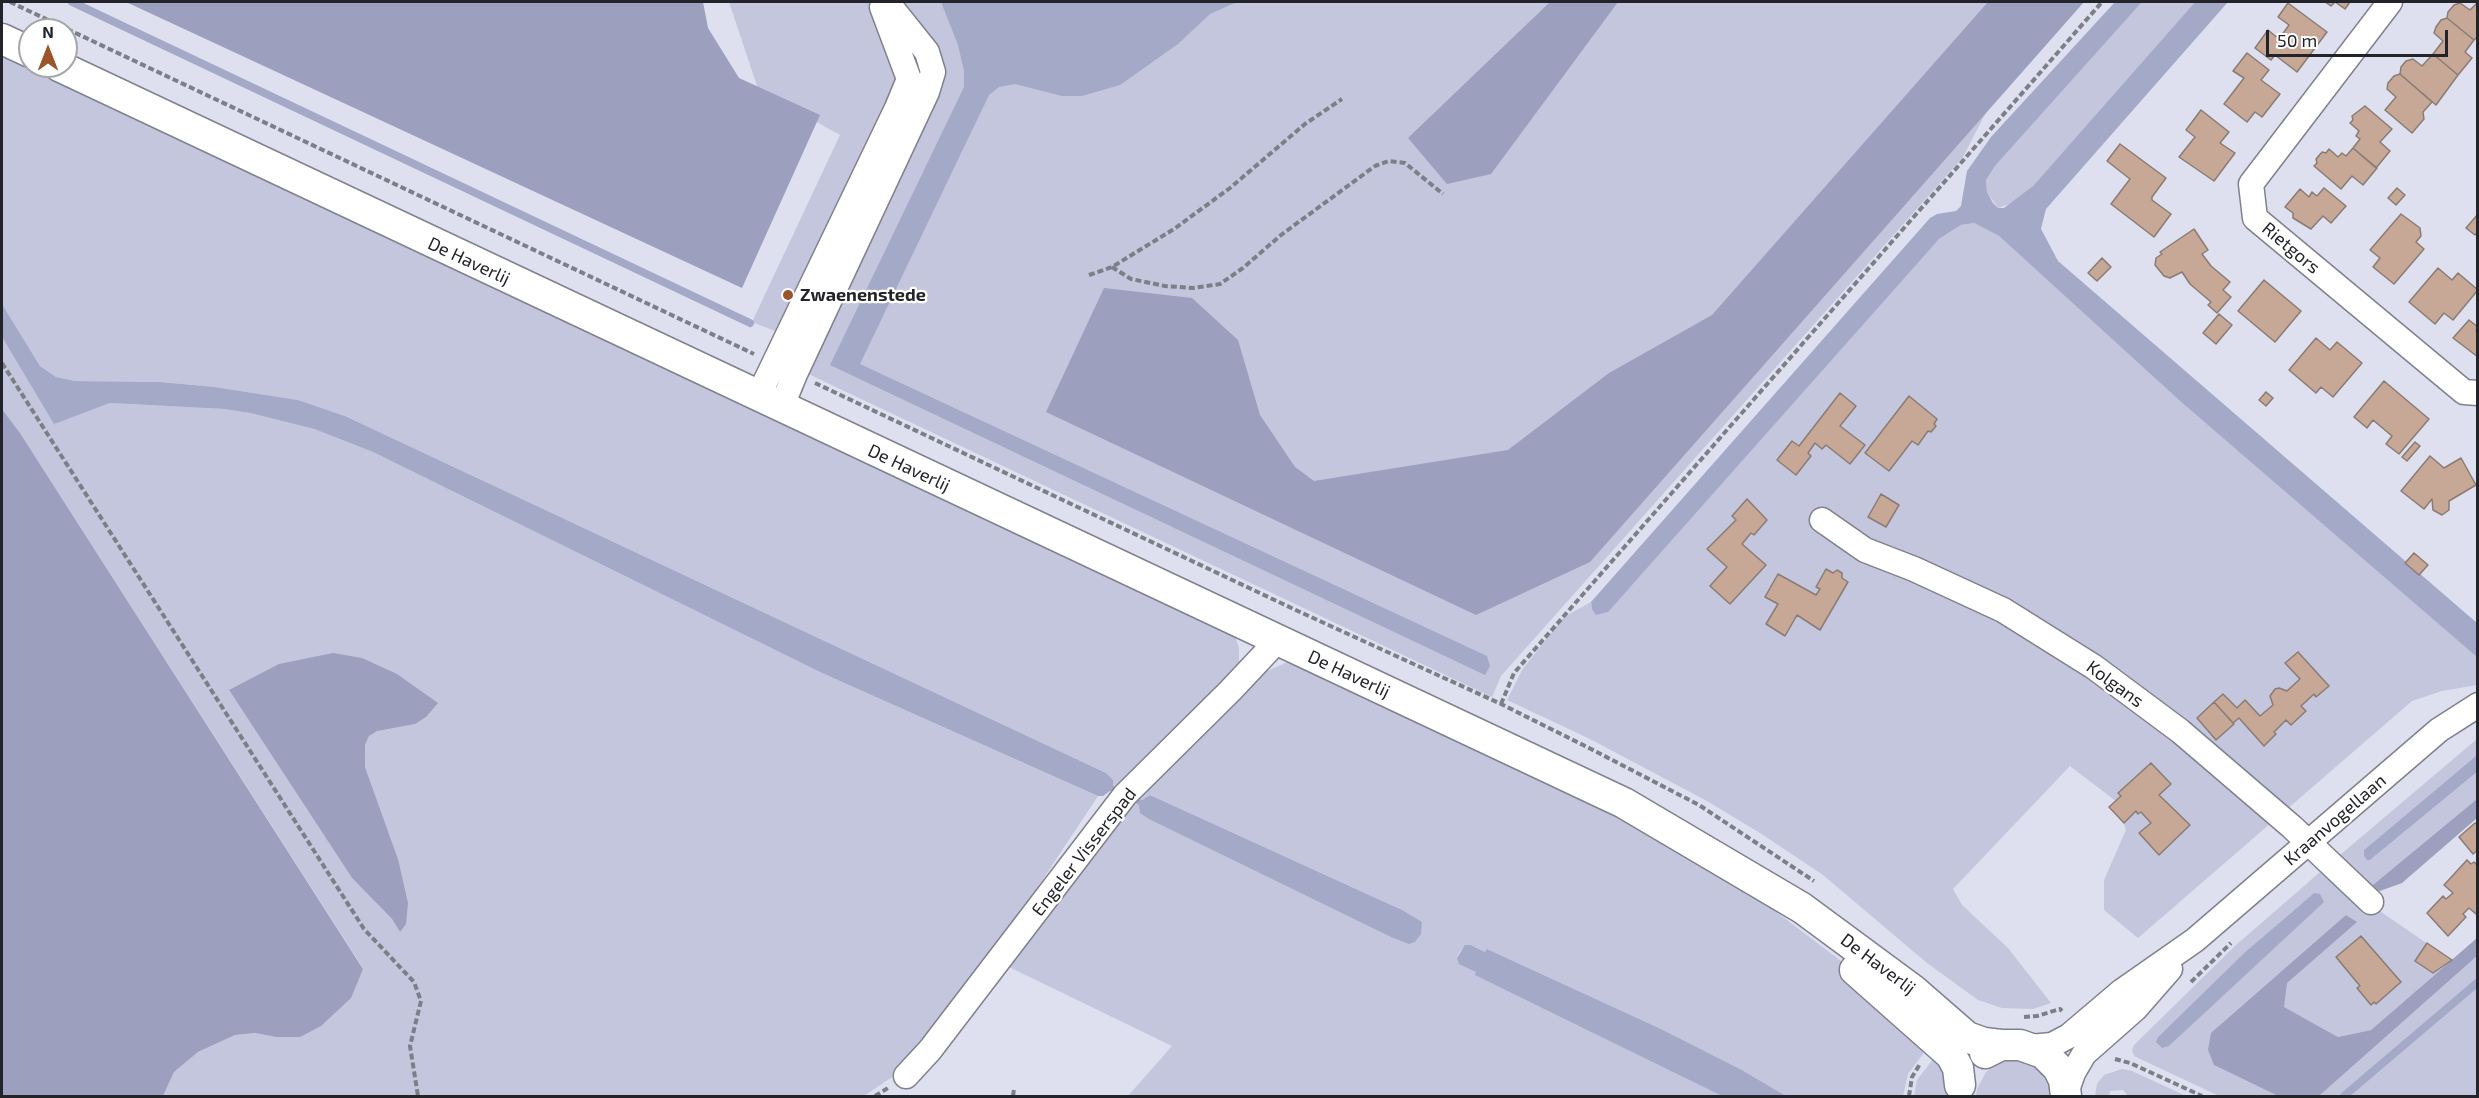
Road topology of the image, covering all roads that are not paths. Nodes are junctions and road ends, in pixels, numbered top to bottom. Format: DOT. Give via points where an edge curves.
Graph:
graph roads {
  1 [pos="880,2"];
  2 [pos="887,2"];
  3 [pos="2390,2"];
  4 [pos="2,39"];
  5 [pos="18,46"];
  6 [pos="78,75"];
  7 [pos="2478,393"];
  8 [pos="769,403"];
  9 [pos="1822,520"];
  10 [pos="1278,640"];
  11 [pos="2478,705"];
  12 [pos="2308,843"];
  13 [pos="1753,881"];
  14 [pos="2371,902"];
  15 [pos="2195,940"];
  16 [pos="2016,1046"];
  17 [pos="906,1076"];
  18 [pos="1959,1091"];
  19 [pos="2066,1095"];
  1 -- 8 [label="street" via="909,79 773,363"];
  2 -- 8 [label="street" via="927,52 933,72 795,374"];
  3 -- 7 [label="street, Rietgors" via="2251,184 2255,218 2464,392"];
  4 -- 5 [label="street"];
  6 -- 8 [label="street, De Haverlij"];
  8 -- 10 [label="street, De Haverlij"];
  9 -- 12 [label="street, Kolgans" via="1865,550 2003,610 2094,667 2180,731"];
  10 -- 13 [label="street, De Haverlij" via="1624,804"];
  10 -- 17 [label="street, Engeler Visserspad" via="1125,795"];
  11 -- 12 [label="street, Kraanvogellaan" via="2439,730"];
  12 -- 14 [label="street, Kolgans"];
  12 -- 15 [label="street, Kraanvogellaan"];
  13 -- 16 [label="street, De Haverlij" via="1802,908 1913,990 1967,1037"];
  13 -- 18 [label="street, De Haverlij" via="1951,1054 1958,1068"];
  15 -- 16 [label="street, Kraanvogellaan" via="2122,991 2069,1036 2052,1045"];
  15 -- 19 [label="street, Kraanvogellaan" via="2135,1009 2084,1054"];
  16 -- 18 [label="street" via="1979,1055 1966,1069"];
  16 -- 19 [label="street" via="2043,1053 2058,1068"];
}
